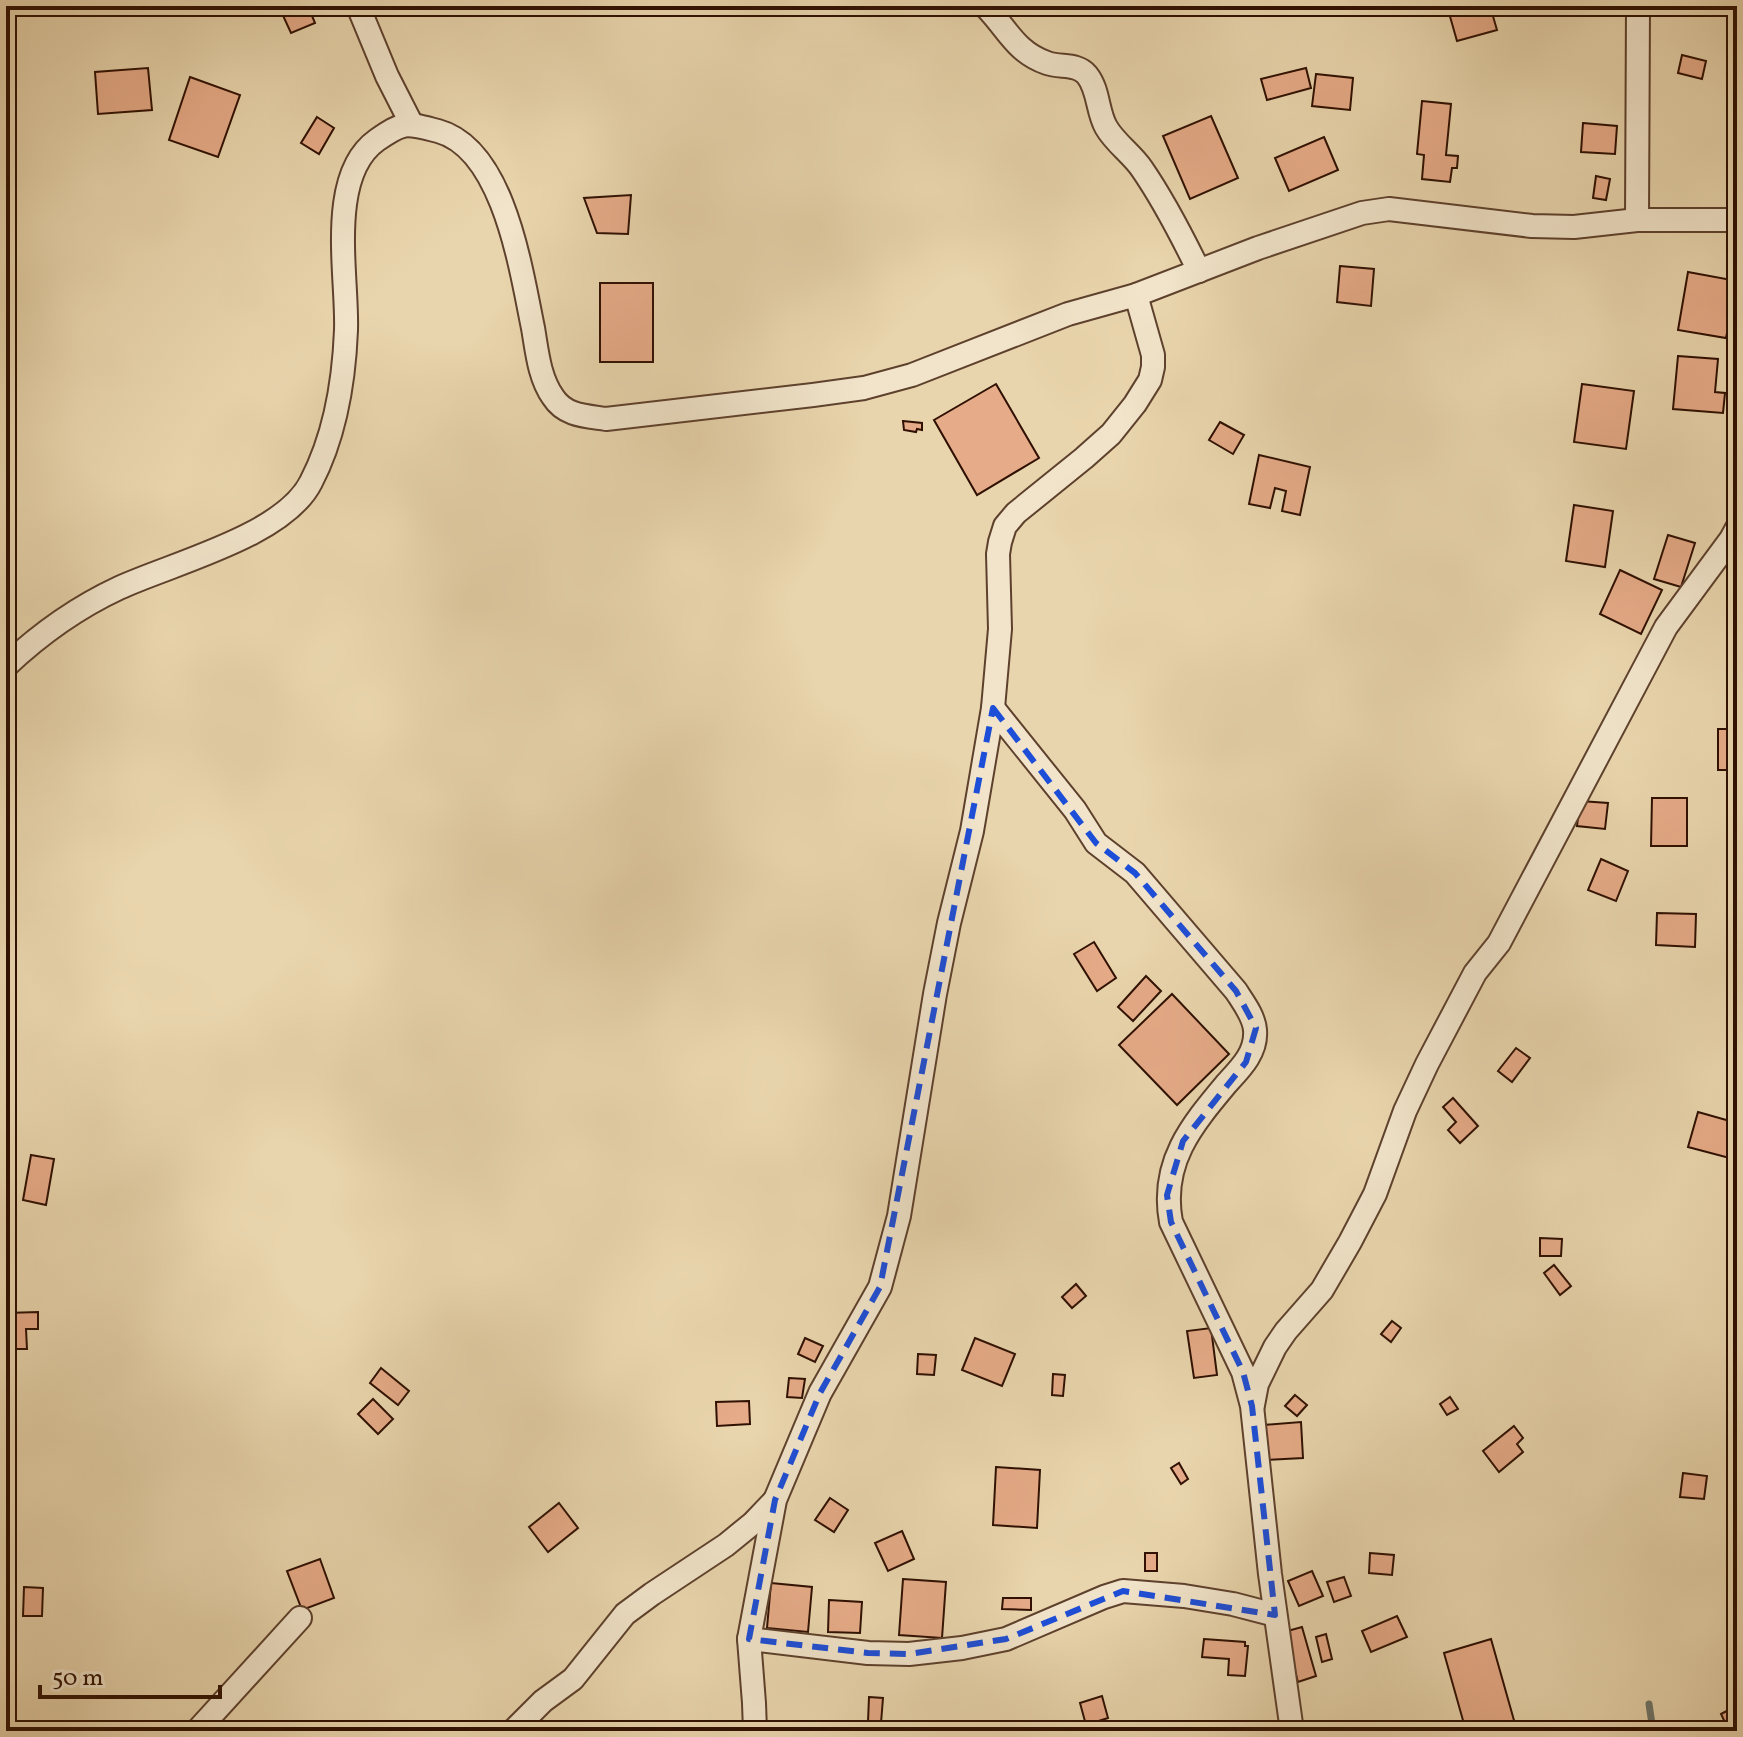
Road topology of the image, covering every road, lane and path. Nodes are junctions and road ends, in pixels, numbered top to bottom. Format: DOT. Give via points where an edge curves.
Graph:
graph roads {
  1 [pos="358,6"];
  2 [pos="985,6"];
  3 [pos="1638,6"];
  4 [pos="412,125"];
  5 [pos="1637,220"];
  6 [pos="1737,220"];
  7 [pos="1199,271"];
  8 [pos="1136,295"];
  9 [pos="1737,528"];
  10 [pos="6,666"];
  11 [pos="993,708"];
  12 [pos="1252,1406"];
  13 [pos="775,1500"];
  14 [pos="1275,1615"];
  15 [pos="300,1618"];
  16 [pos="749,1639"];
  17 [pos="197,1731"];
  18 [pos="513,1731"];
  19 [pos="755,1731"];
  20 [pos="1292,1731"];
  1 -- 4 [label="street"];
  2 -- 7 [label="street" via="1014,43 1051,65 1075,66 1087,74 1108,130 1141,166"];
  3 -- 5 [label="street"];
  4 -- 8 [label="street" via="450,135 476,155 499,194 542,375 553,398 573,414 606,419 864,388 912,375 1068,314"];
  4 -- 10 [label="street" via="396,127 370,145 350,182 344,213 346,328 341,384 311,483 295,504 262,529 70,613"];
  5 -- 6 [label="street"];
  5 -- 7 [label="street" via="1532,226 1389,209 1316,228"];
  7 -- 8 [label="street"];
  8 -- 11 [label="street" via="1153,355 1150,380 1111,434 1005,526 998,554 1000,629"];
  9 -- 12 [label="street" via="1666,627 1499,943 1464,993 1405,1111 1375,1194 1335,1270 1275,1347"];
  11 -- 12 [label="street" via="1096,843 1135,873 1236,991 1256,1028 1246,1062 1183,1141 1167,1195 1171,1222 1243,1372"];
  11 -- 13 [label="street" via="938,980 899,1216 880,1287 820,1393"];
  12 -- 14 [label="street"];
  13 -- 16 [label="street"];
  13 -- 18 [label="street" via="726,1545 625,1614 573,1679"];
  14 -- 16 [label="street" via="1184,1596 1123,1591 1006,1639 962,1648 868,1653"];
  14 -- 20 [label="street"];
  15 -- 17 [label="street"];
  16 -- 19 [label="street"];
}
